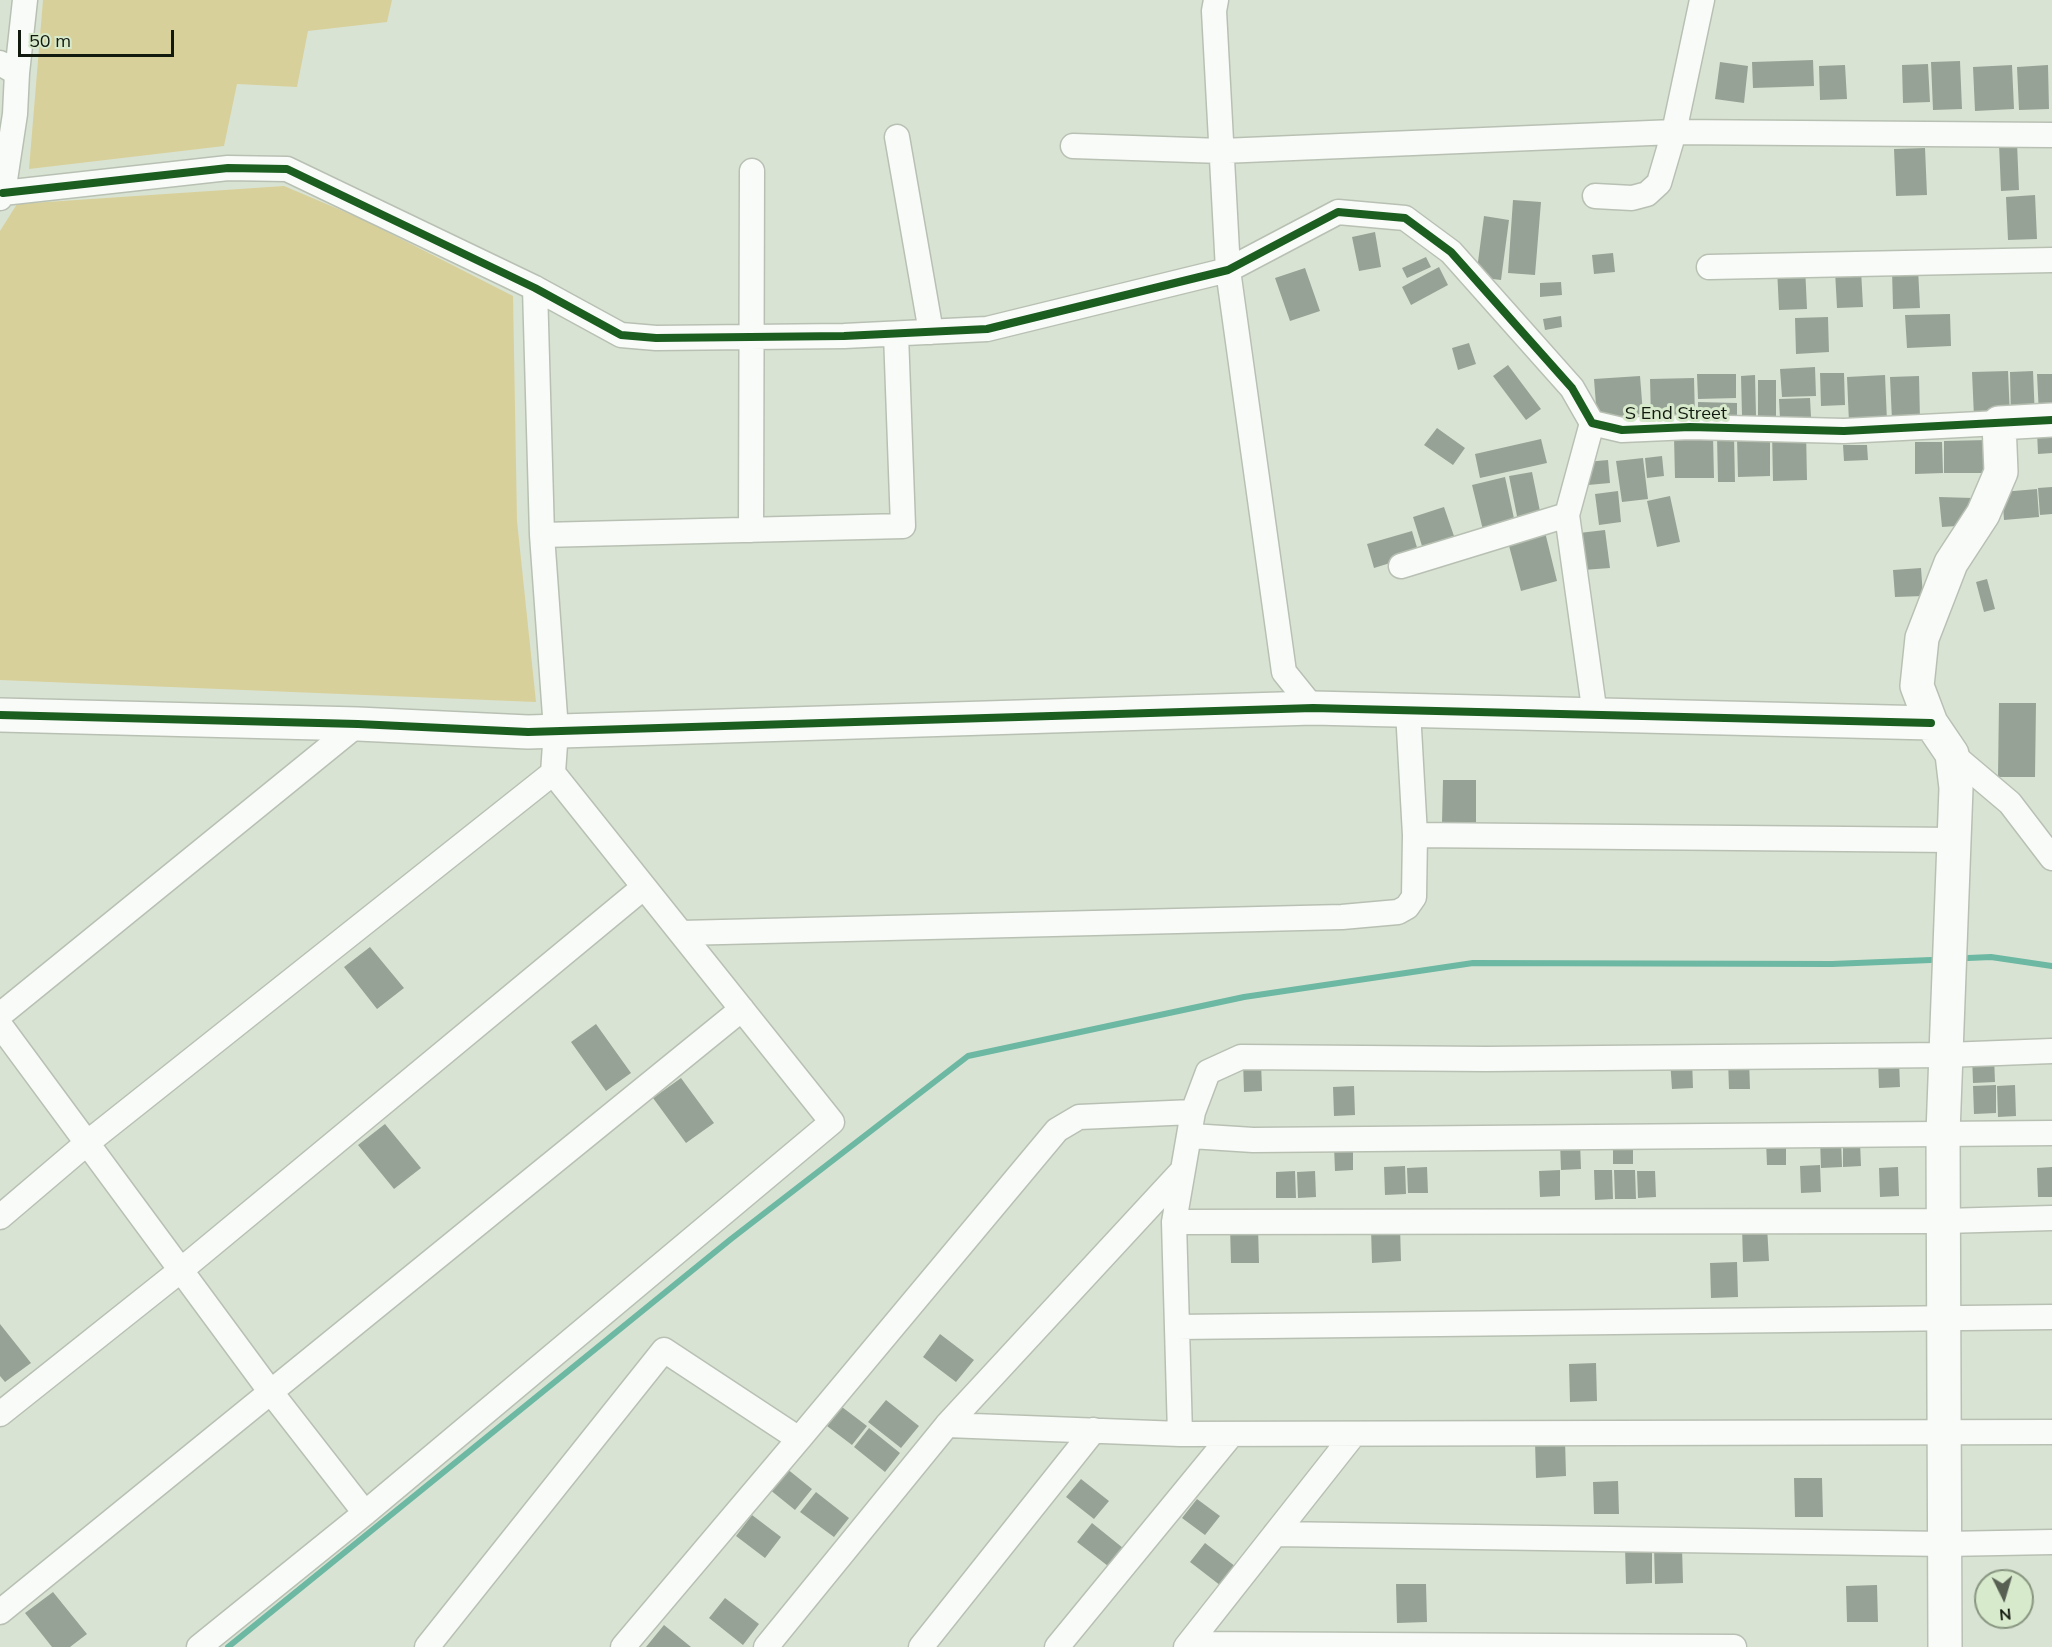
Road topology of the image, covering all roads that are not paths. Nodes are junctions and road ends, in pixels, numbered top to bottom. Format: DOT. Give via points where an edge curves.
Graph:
graph roads {
  1 [pos="25,0"];
  2 [pos="1216,0"];
  3 [pos="1702,0"];
  4 [pos="9,68"];
  5 [pos="1674,132"];
  6 [pos="2052,135"];
  7 [pos="897,136"];
  8 [pos="1073,146"];
  9 [pos="1221,151"];
  10 [pos="752,171"];
  11 [pos="2,196"];
  12 [pos="1595,196"];
  13 [pos="2052,260"];
  14 [pos="1709,267"];
  15 [pos="1228,270"];
  16 [pos="535,288"];
  17 [pos="931,332"];
  18 [pos="896,334"];
  19 [pos="752,338"];
  20 [pos="2052,420"];
  21 [pos="1592,423"];
  22 [pos="1999,423"];
  23 [pos="1567,515"];
  24 [pos="752,530"];
  25 [pos="542,535"];
  26 [pos="1401,566"];
  27 [pos="1313,708"];
  28 [pos="1408,711"];
  29 [pos="0,715"];
  30 [pos="1595,715"];
  31 [pos="1930,723"];
  32 [pos="358,724"];
  33 [pos="556,730"];
  34 [pos="1952,754"];
  35 [pos="553,773"];
  36 [pos="1415,835"];
  37 [pos="1954,840"];
  38 [pos="2052,858"];
  39 [pos="644,887"];
  40 [pos="681,933"];
  41 [pos="742,1009"];
  42 [pos="0,1016"];
  43 [pos="0,1025"];
  44 [pos="2052,1051"];
  45 [pos="1946,1055"];
  46 [pos="1193,1112"];
  47 [pos="1943,1133"];
  48 [pos="2052,1133"];
  49 [pos="1191,1136"];
  50 [pos="87,1143"];
  51 [pos="1183,1170"];
  52 [pos="0,1217"];
  53 [pos="2052,1218"];
  54 [pos="1944,1221"];
  55 [pos="1174,1222"];
  56 [pos="181,1270"];
  57 [pos="2052,1317"];
  58 [pos="1944,1318"];
  59 [pos="1177,1327"];
  60 [pos="270,1390"];
  61 [pos="0,1414"];
  62 [pos="947,1425"];
  63 [pos="1094,1430"];
  64 [pos="2052,1432"];
  65 [pos="1180,1434"];
  66 [pos="1232,1434"];
  67 [pos="1354,1434"];
  68 [pos="1944,1434"];
  69 [pos="799,1439"];
  70 [pos="365,1513"];
  71 [pos="1275,1534"];
  72 [pos="2052,1542"];
  73 [pos="1945,1544"];
  74 [pos="0,1612"];
  75 [pos="1188,1646"];
  76 [pos="199,1647"];
  77 [pos="427,1647"];
  78 [pos="623,1647"];
  79 [pos="766,1647"];
  80 [pos="921,1647"];
  81 [pos="1057,1647"];
  82 [pos="1734,1647"];
  83 [pos="1945,1647"];
  1 -- 4 [label="street"];
  2 -- 9 [label="street"];
  3 -- 5 [label="street"];
  4 -- 11 [label="street" via="15,114"];
  5 -- 6 [label="street"];
  5 -- 9 [label="street"];
  5 -- 12 [label="street" via="1659,183 1647,195"];
  7 -- 17 [label="street"];
  8 -- 9 [label="street"];
  9 -- 15 [label="street"];
  10 -- 19 [label="street"];
  11 -- 16 [label="street" via="228,168 287,169"];
  13 -- 14 [label="street"];
  15 -- 17 [label="street" via="987,329"];
  15 -- 21 [label="street" via="1338,212 1405,218 1451,252 1572,388"];
  15 -- 27 [label="street" via="1284,672"];
  16 -- 19 [label="street" via="621,335"];
  16 -- 25 [label="street"];
  17 -- 18 [label="street"];
  18 -- 19 [label="street"];
  18 -- 24 [label="street" via="903,526"];
  19 -- 24 [label="street"];
  20 -- 22 [label="street, S End Street"];
  21 -- 22 [label="street, S End Street" via="1622,430 1690,427 1844,431"];
  21 -- 23 [label="street"];
  22 -- 31 [label="street" via="2001,472 1983,514 1951,563 1922,638 1917,687"];
  23 -- 26 [label="street"];
  23 -- 30 [label="street"];
  24 -- 25 [label="street"];
  25 -- 33 [label="street"];
  27 -- 28 [label="street"];
  27 -- 33 [label="street"];
  28 -- 30 [label="street"];
  28 -- 36 [label="street"];
  29 -- 32 [label="street"];
  30 -- 31 [label="street"];
  31 -- 34 [label="street"];
  32 -- 33 [label="street"];
  32 -- 42 [label="street"];
  33 -- 35 [label="street"];
  34 -- 37 [label="street" via="1956,788"];
  34 -- 38 [label="street" via="2010,803"];
  35 -- 39 [label="street"];
  35 -- 50 [label="street"];
  36 -- 37 [label="street"];
  36 -- 40 [label="street" via="1414,897 1398,912 1342,917"];
  37 -- 45 [label="street"];
  39 -- 40 [label="street"];
  39 -- 56 [label="street"];
  40 -- 41 [label="street"];
  41 -- 60 [label="street"];
  41 -- 70 [label="street" via="832,1122"];
  43 -- 50 [label="street"];
  44 -- 45 [label="street"];
  45 -- 46 [label="street" via="1241,1057 1208,1072"];
  45 -- 47 [label="street"];
  46 -- 49 [label="street"];
  46 -- 69 [label="street" via="1078,1117 1057,1130"];
  47 -- 48 [label="street"];
  47 -- 49 [label="street" via="1253,1140"];
  47 -- 54 [label="street"];
  49 -- 51 [label="street"];
  50 -- 52 [label="street"];
  50 -- 56 [label="street"];
  51 -- 55 [label="street"];
  51 -- 62 [label="street"];
  53 -- 54 [label="street"];
  54 -- 55 [label="street"];
  54 -- 58 [label="street"];
  55 -- 59 [label="street"];
  56 -- 60 [label="street"];
  56 -- 61 [label="street"];
  57 -- 58 [label="street"];
  58 -- 59 [label="street"];
  58 -- 68 [label="street"];
  59 -- 65 [label="street"];
  60 -- 70 [label="street"];
  60 -- 74 [label="street"];
  62 -- 63 [label="street"];
  62 -- 79 [label="street"];
  63 -- 65 [label="street"];
  63 -- 80 [label="street"];
  64 -- 68 [label="street"];
  65 -- 66 [label="street"];
  66 -- 67 [label="street"];
  66 -- 81 [label="street"];
  67 -- 68 [label="street"];
  67 -- 71 [label="street"];
  68 -- 73 [label="street"];
  69 -- 77 [label="street" via="664,1350"];
  69 -- 78 [label="street"];
  70 -- 76 [label="street"];
  71 -- 73 [label="street"];
  71 -- 75 [label="street"];
  72 -- 73 [label="street"];
  73 -- 83 [label="street"];
  75 -- 82 [label="street"];
}
